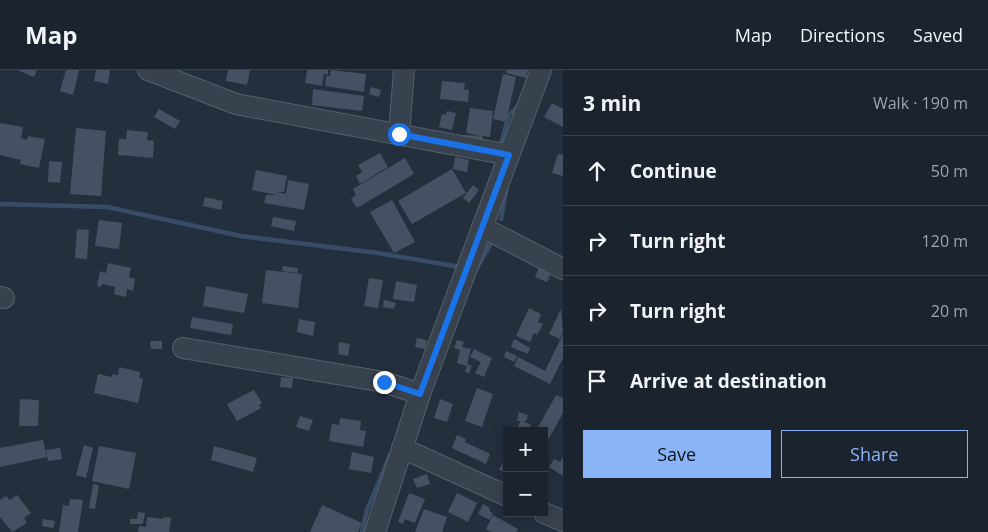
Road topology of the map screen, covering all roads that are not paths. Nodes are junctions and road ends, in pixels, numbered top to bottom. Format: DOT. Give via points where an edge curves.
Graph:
graph roads {
  1 [pos="148,70"];
  2 [pos="404,70"];
  3 [pos="541,70"];
  4 [pos="399,134"];
  5 [pos="509,155"];
  6 [pos="482,227"];
  7 [pos="563,269"];
  8 [pos="183,348"];
  9 [pos="420,394"];
  10 [pos="402,448"];
  11 [pos="503,494"];
  12 [pos="548,515"];
  13 [pos="563,521"];
  14 [pos="375,532"];
  1 -- 4 [label="street" via="236,104"];
  2 -- 4 [label="street"];
  3 -- 5 [label="street"];
  4 -- 5 [label="street"];
  5 -- 6 [label="street"];
  6 -- 7 [label="street"];
  6 -- 9 [label="street"];
  8 -- 9 [label="street" via="384,382"];
  9 -- 10 [label="street"];
  10 -- 11 [label="street"];
  10 -- 14 [label="street"];
  12 -- 13 [label="street"];
}
